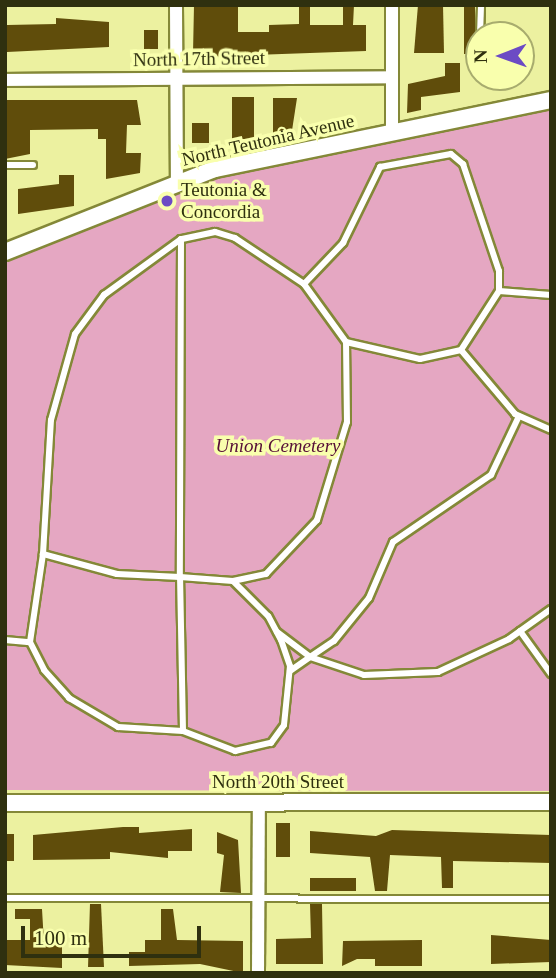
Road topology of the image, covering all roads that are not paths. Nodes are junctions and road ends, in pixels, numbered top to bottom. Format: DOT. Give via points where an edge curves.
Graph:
graph roads {
  1 [pos="176,5"];
  2 [pos="392,5"];
  3 [pos="392,77"];
  4 [pos="175,79"];
  5 [pos="5,80"];
  6 [pos="551,100"];
  7 [pos="391,134"];
  8 [pos="5,165"];
  9 [pos="33,165"];
  10 [pos="177,182"];
  11 [pos="181,239"];
  12 [pos="5,252"];
  13 [pos="304,284"];
  14 [pos="499,291"];
  15 [pos="551,295"];
  16 [pos="346,342"];
  17 [pos="461,350"];
  18 [pos="519,416"];
  19 [pos="551,430"];
  20 [pos="43,554"];
  21 [pos="180,577"];
  22 [pos="233,581"];
  23 [pos="551,609"];
  24 [pos="520,631"];
  25 [pos="277,632"];
  26 [pos="5,640"];
  27 [pos="30,642"];
  28 [pos="310,657"];
  29 [pos="290,671"];
  30 [pos="551,674"];
  31 [pos="183,731"];
  32 [pos="551,802"];
  33 [pos="5,803"];
  34 [pos="259,803"];
  35 [pos="5,898"];
  36 [pos="258,899"];
  37 [pos="551,899"];
  38 [pos="258,973"];
  1 -- 4 [label="street"];
  2 -- 3 [label="street"];
  3 -- 4 [label="street, North 17th Street"];
  3 -- 7 [label="street"];
  4 -- 5 [label="street, North 17th Street"];
  4 -- 10 [label="street"];
  6 -- 7 [label="main road, North Teutonia Avenue"];
  7 -- 10 [label="main road, North Teutonia Avenue"];
  8 -- 9 [label="lane"];
  10 -- 12 [label="main road, North Teutonia Avenue"];
  11 -- 13 [label="lane" via="215,232 235,238"];
  11 -- 20 [label="lane" via="104,295 75,334 51,420"];
  11 -- 21 [label="lane"];
  13 -- 14 [label="lane" via="331,262 380,167 451,154 474,181"];
  13 -- 16 [label="lane"];
  14 -- 15 [label="lane"];
  14 -- 17 [label="lane"];
  16 -- 17 [label="lane" via="420,359"];
  16 -- 22 [label="lane" via="347,422 317,520 266,574"];
  17 -- 18 [label="lane"];
  18 -- 19 [label="lane"];
  18 -- 28 [label="lane" via="491,475 474,492 405,529 352,624"];
  20 -- 21 [label="lane" via="117,574"];
  20 -- 27 [label="lane"];
  21 -- 22 [label="lane"];
  21 -- 31 [label="lane"];
  22 -- 25 [label="lane"];
  23 -- 24 [label="lane"];
  24 -- 28 [label="lane" via="458,665 401,677 364,676"];
  24 -- 30 [label="lane"];
  25 -- 28 [label="lane"];
  25 -- 29 [label="lane"];
  26 -- 27 [label="lane"];
  27 -- 31 [label="lane" via="69,698 96,715 118,727"];
  28 -- 29 [label="lane"];
  29 -- 31 [label="lane" via="284,725 271,743 235,751"];
  32 -- 34 [label="main road, North 20th Street"];
  33 -- 34 [label="main road, North 20th Street"];
  34 -- 36 [label="street"];
  35 -- 36 [label="lane"];
  36 -- 37 [label="lane"];
  36 -- 38 [label="street"];
}
